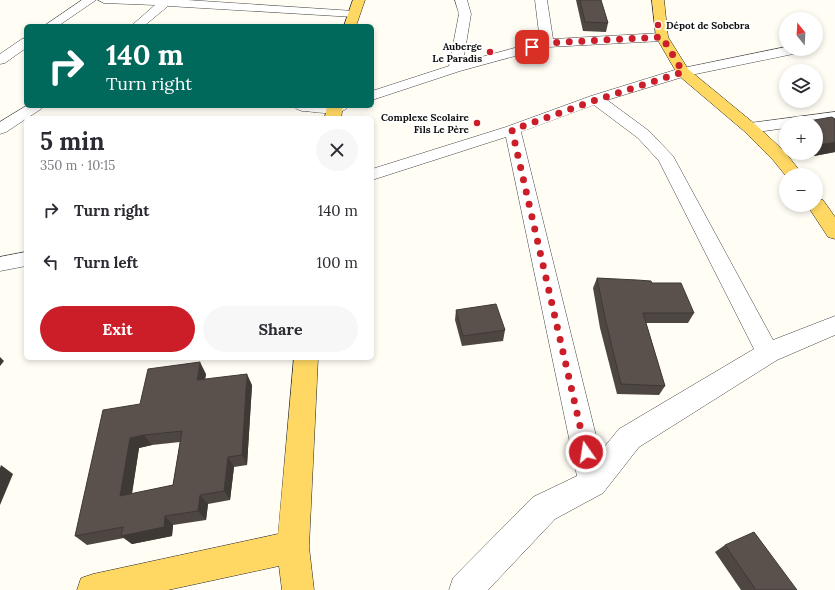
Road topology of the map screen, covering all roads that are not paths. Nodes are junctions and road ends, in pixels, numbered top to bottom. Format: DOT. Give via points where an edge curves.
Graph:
graph roads {
  1 [pos="90,0"];
  2 [pos="104,0"];
  3 [pos="359,0"];
  4 [pos="461,0"];
  5 [pos="541,0"];
  6 [pos="658,0"];
  7 [pos="165,2"];
  8 [pos="354,14"];
  9 [pos="53,24"];
  10 [pos="139,24"];
  11 [pos="351,24"];
  12 [pos="662,37"];
  13 [pos="24,43"];
  14 [pos="547,43"];
  15 [pos="779,53"];
  16 [pos="0,60"];
  17 [pos="455,68"];
  18 [pos="683,72"];
  19 [pos="374,95"];
  20 [pos="596,100"];
  21 [pos="33,108"];
  22 [pos="319,108"];
  23 [pos="336,110"];
  24 [pos="835,117"];
  25 [pos="823,118"];
  26 [pos="779,124"];
  27 [pos="750,128"];
  28 [pos="0,129"];
  29 [pos="512,130"];
  30 [pos="788,168"];
  31 [pos="374,174"];
  32 [pos="821,212"];
  33 [pos="835,232"];
  34 [pos="24,259"];
  35 [pos="0,264"];
  36 [pos="835,325"];
  37 [pos="768,354"];
  38 [pos="306,360"];
  39 [pos="593,483"];
  40 [pos="293,547"];
  41 [pos="93,590"];
  42 [pos="298,590"];
  43 [pos="465,590"];
  1 -- 9 [label="street"];
  2 -- 7 [label="street"];
  3 -- 8 [label="main road"];
  4 -- 17 [label="street" via="465,14"];
  5 -- 14 [label="street"];
  6 -- 12 [label="main road"];
  7 -- 8 [label="street"];
  7 -- 10 [label="street"];
  8 -- 11 [label="main road"];
  12 -- 14 [label="street"];
  12 -- 18 [label="main road"];
  13 -- 16 [label="street"];
  14 -- 17 [label="street"];
  15 -- 18 [label="street"];
  17 -- 19 [label="street"];
  18 -- 20 [label="street"];
  18 -- 27 [label="main road"];
  20 -- 29 [label="street"];
  20 -- 37 [label="street" via="657,146 667,160"];
  21 -- 28 [label="street"];
  22 -- 23 [label="street"];
  24 -- 25 [label="street"];
  26 -- 27 [label="street"];
  27 -- 30 [label="main road"];
  29 -- 31 [label="street"];
  29 -- 39 [label="street"];
  32 -- 33 [label="main road"];
  34 -- 35 [label="street"];
  36 -- 37 [label="street"];
  37 -- 39 [label="street" via="630,438"];
  38 -- 40 [label="main road"];
  39 -- 43 [label="street" via="544,508"];
  40 -- 41 [label="main road"];
  40 -- 42 [label="main road"];
}
